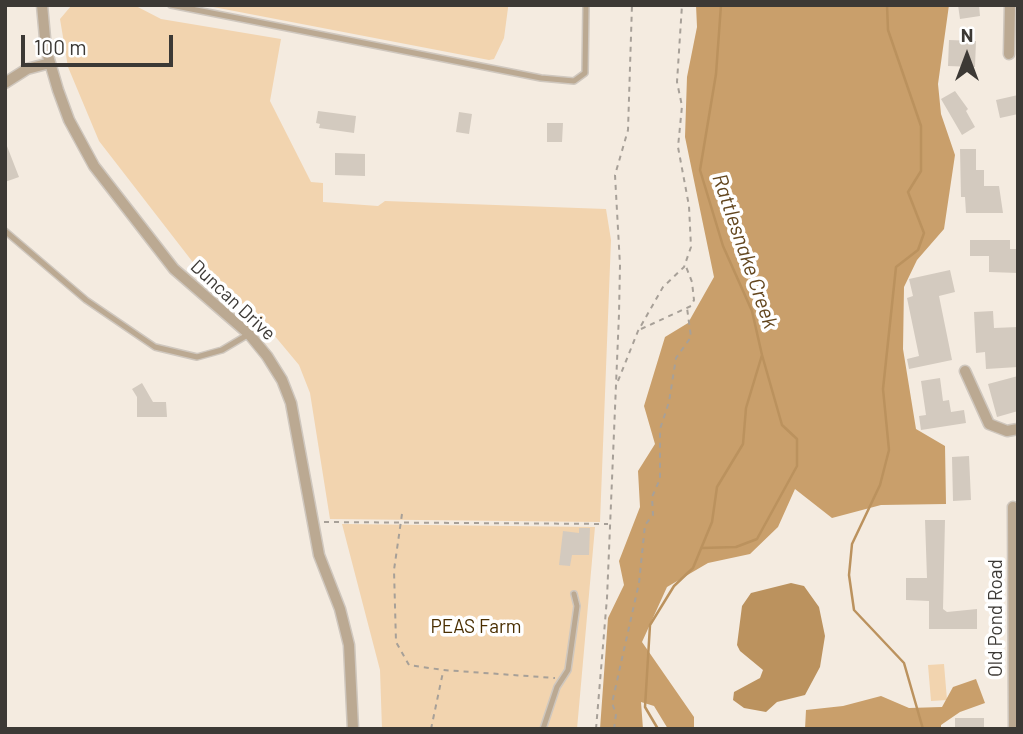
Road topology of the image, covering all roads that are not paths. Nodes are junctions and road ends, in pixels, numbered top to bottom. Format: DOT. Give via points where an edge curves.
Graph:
graph roads {
  1 [pos="41,5"];
  2 [pos="171,5"];
  3 [pos="586,5"];
  4 [pos="1010,5"];
  5 [pos="1009,54"];
  6 [pos="50,63"];
  7 [pos="5,83"];
  8 [pos="5,232"];
  9 [pos="249,334"];
  10 [pos="965,371"];
  11 [pos="1018,429"];
  12 [pos="1013,507"];
  13 [pos="574,594"];
  14 [pos="353,729"];
  15 [pos="543,729"];
  16 [pos="1014,729"];
  1 -- 6 [label="street, Duncan Drive"];
  2 -- 3 [label="lane" via="574,81 585,73"];
  4 -- 5 [label="street"];
  6 -- 7 [label="street" via="27,69"];
  6 -- 9 [label="street, Duncan Drive" via="69,120 94,166 174,269"];
  8 -- 9 [label="lane" via="86,300 155,347 197,357 222,351"];
  9 -- 14 [label="street, Duncan Drive" via="267,356 291,403 319,555 349,645"];
  10 -- 11 [label="street" via="989,424 1007,431"];
  12 -- 16 [label="street, Old Pond Road"];
  13 -- 15 [label="lane" via="577,606 568,670"];
}
